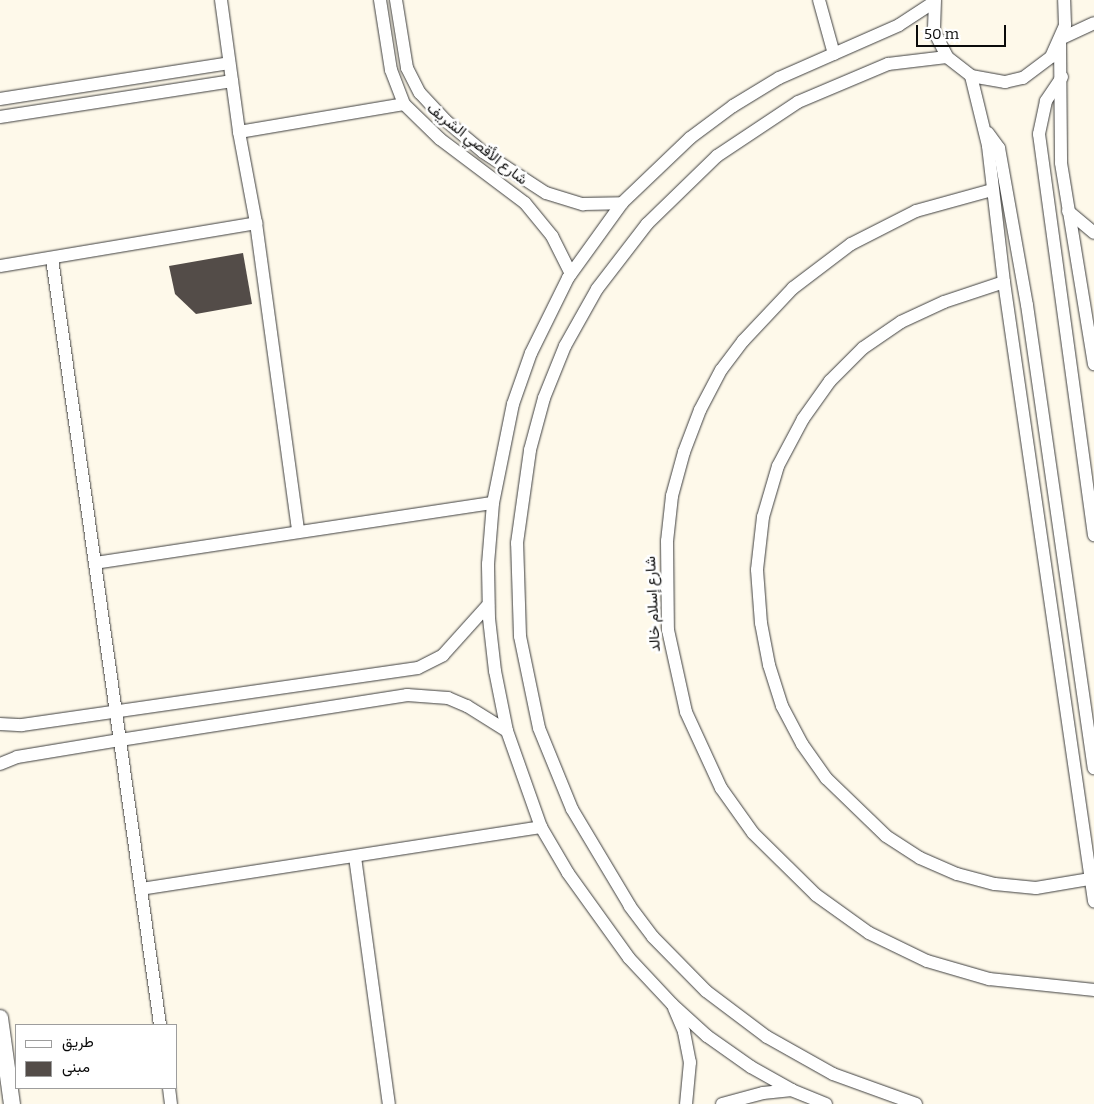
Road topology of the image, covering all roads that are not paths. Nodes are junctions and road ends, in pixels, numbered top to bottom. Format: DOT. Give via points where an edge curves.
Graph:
graph roads {
  1 [pos="221,0"];
  2 [pos="380,0"];
  3 [pos="396,0"];
  4 [pos="818,0"];
  5 [pos="1064,0"];
  6 [pos="934,1"];
  7 [pos="1094,23"];
  8 [pos="1061,40"];
  9 [pos="834,54"];
  10 [pos="947,57"];
  11 [pos="230,63"];
  12 [pos="971,76"];
  13 [pos="1062,77"];
  14 [pos="232,81"];
  15 [pos="0,99"];
  16 [pos="404,104"];
  17 [pos="0,117"];
  18 [pos="984,126"];
  19 [pos="239,132"];
  20 [pos="992,190"];
  21 [pos="622,204"];
  22 [pos="1068,211"];
  23 [pos="256,223"];
  24 [pos="1094,232"];
  25 [pos="52,259"];
  26 [pos="0,266"];
  27 [pos="571,274"];
  28 [pos="1004,282"];
  29 [pos="1090,311"];
  30 [pos="1094,364"];
  31 [pos="493,503"];
  32 [pos="298,531"];
  33 [pos="1094,535"];
  34 [pos="95,563"];
  35 [pos="488,605"];
  36 [pos="116,712"];
  37 [pos="0,724"];
  38 [pos="507,731"];
  39 [pos="120,740"];
  40 [pos="0,764"];
  41 [pos="1094,768"];
  42 [pos="542,827"];
  43 [pos="355,857"];
  44 [pos="1090,879"];
  45 [pos="141,889"];
  46 [pos="1094,901"];
  47 [pos="1094,990"];
  48 [pos="672,1004"];
  49 [pos="0,1018"];
  50 [pos="160,1024"];
  51 [pos="169,1089"];
  52 [pos="792,1090"];
  53 [pos="12,1104"];
  54 [pos="171,1104"];
  55 [pos="385,1104"];
  56 [pos="389,1104"];
  57 [pos="686,1104"];
  58 [pos="722,1104"];
  59 [pos="826,1104"];
  60 [pos="916,1104"];
  1 -- 11 [label="street"];
  2 -- 16 [label="street, شارع الأقصي الشريف" via="391,70"];
  3 -- 21 [label="street, شارع الأقصي الشريف" via="407,68 420,93 450,125 483,152 546,193 583,204"];
  4 -- 9 [label="street"];
  5 -- 8 [label="street"];
  6 -- 9 [label="street" via="899,26"];
  6 -- 10 [label="street" via="934,31"];
  7 -- 8 [label="street"];
  8 -- 12 [label="street" via="1038,69 1022,78 1005,82"];
  8 -- 13 [label="street"];
  9 -- 21 [label="street" via="779,78 733,106 690,138"];
  10 -- 12 [label="street"];
  10 -- 60 [label="street" via="888,64 798,102 717,156 647,224 597,289 554,372 530,450 517,543 520,636 539,728 572,809 630,906 653,936 706,991 766,1037 833,1074"];
  11 -- 14 [label="street"];
  11 -- 15 [label="street"];
  12 -- 18 [label="street"];
  13 -- 22 [label="street" via="1061,163"];
  13 -- 33 [label="street" via="1046,101 1039,134"];
  14 -- 17 [label="street"];
  14 -- 19 [label="street"];
  16 -- 19 [label="street"];
  16 -- 27 [label="street, شارع الأقصي الشريف" via="440,139 525,203 552,236"];
  18 -- 20 [label="street"];
  18 -- 41 [label="street" via="999,148 1027,305"];
  19 -- 23 [label="street"];
  20 -- 28 [label="street"];
  20 -- 47 [label="street, شارع إسلام خالد" via="916,212 851,244 793,288 743,341 721,370 700,410 672,496 667,541 668,630 686,712 716,780 753,833 816,895 869,933 942,966 1021,985"];
  21 -- 27 [label="street"];
  22 -- 24 [label="street"];
  22 -- 29 [label="street"];
  23 -- 25 [label="street"];
  23 -- 32 [label="street"];
  25 -- 26 [label="street"];
  25 -- 34 [label="street"];
  27 -- 31 [label="street" via="531,353 513,404"];
  28 -- 44 [label="street"];
  28 -- 44 [label="street" via="944,302 902,322 863,348 825,388 803,419 778,466 763,517 757,570 761,623 769,665 780,698 802,744 826,778 886,836 920,858 956,874 996,884 1036,888"];
  29 -- 30 [label="street"];
  31 -- 32 [label="street"];
  31 -- 35 [label="street"];
  32 -- 34 [label="street"];
  34 -- 36 [label="street"];
  35 -- 36 [label="street" via="442,655 418,668"];
  35 -- 38 [label="street" via="495,671"];
  36 -- 37 [label="street" via="22,726"];
  36 -- 39 [label="street"];
  38 -- 39 [label="street" via="448,698 407,695"];
  38 -- 42 [label="street"];
  39 -- 40 [label="street" via="17,757"];
  39 -- 45 [label="street"];
  42 -- 43 [label="street"];
  42 -- 48 [label="street" via="568,872 619,945"];
  43 -- 45 [label="street"];
  43 -- 56 [label="street"];
  44 -- 46 [label="street"];
  45 -- 50 [label="street"];
  48 -- 52 [label="street" via="707,1036 751,1068"];
  48 -- 57 [label="street" via="684,1032 690,1062"];
  49 -- 53 [label="street"];
  51 -- 54 [label="street"];
  52 -- 58 [label="street" via="763,1093"];
  52 -- 59 [label="street"];
  55 -- 56 [label="street"];
}
